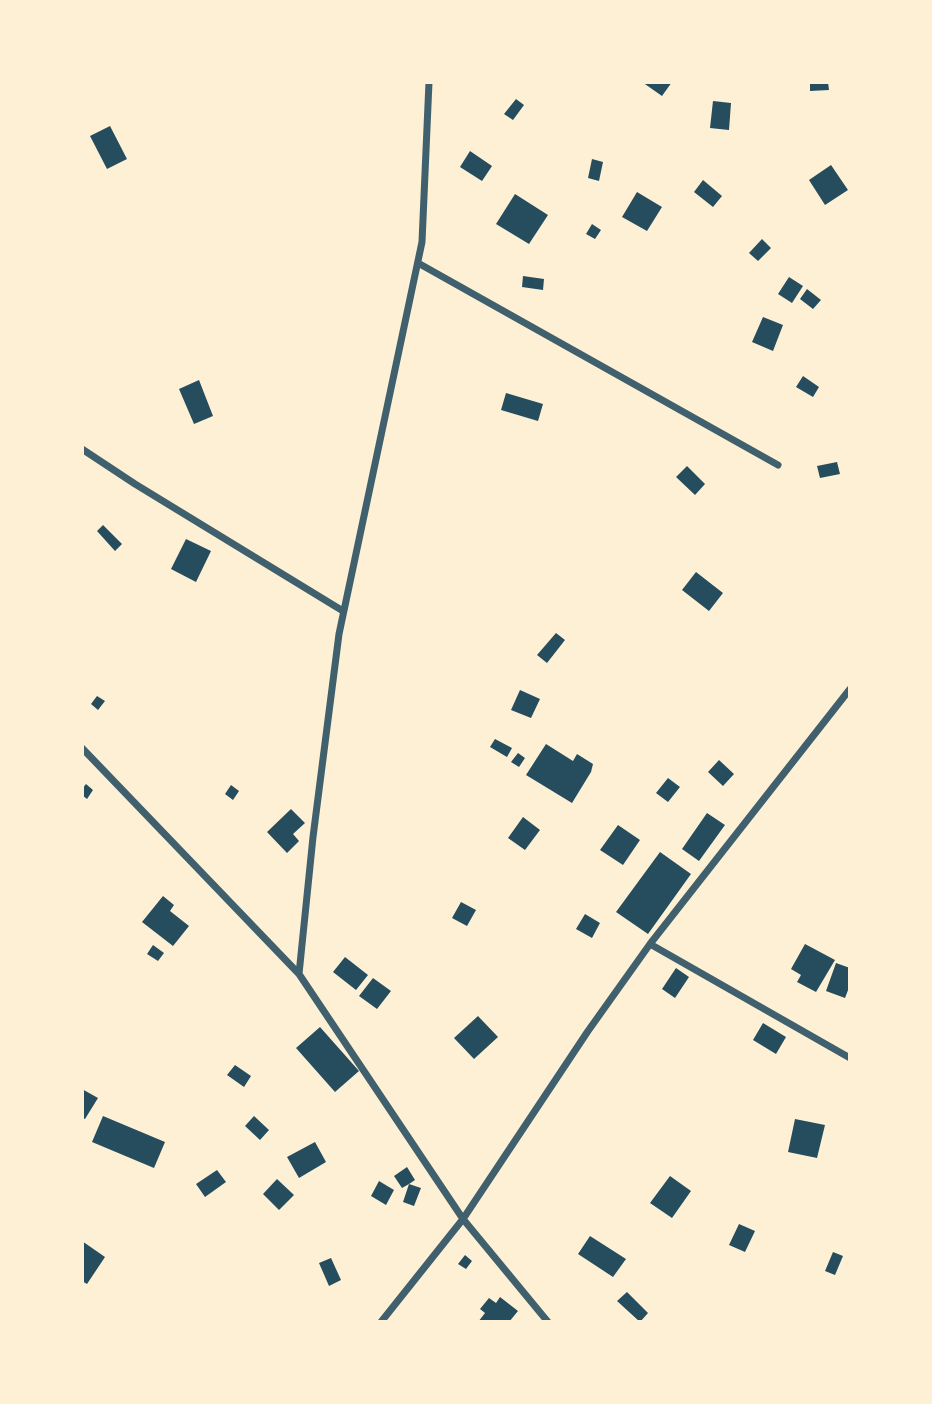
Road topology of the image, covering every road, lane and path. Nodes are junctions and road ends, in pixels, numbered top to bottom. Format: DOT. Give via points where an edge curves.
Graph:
graph roads {
  1 [pos="429,82"];
  2 [pos="418,263"];
  3 [pos="82,449"];
  4 [pos="778,464"];
  5 [pos="343,611"];
  6 [pos="850,689"];
  7 [pos="82,748"];
  8 [pos="650,944"];
  9 [pos="299,974"];
  10 [pos="850,1058"];
  11 [pos="463,1219"];
  12 [pos="381,1322"];
  13 [pos="548,1322"];
  1 -- 2 [label="street"];
  2 -- 4 [label="street"];
  2 -- 5 [label="street"];
  3 -- 5 [label="street"];
  5 -- 9 [label="street"];
  6 -- 8 [label="street"];
  7 -- 9 [label="street"];
  8 -- 10 [label="street"];
  8 -- 11 [label="street"];
  9 -- 11 [label="street"];
  11 -- 12 [label="street"];
  11 -- 13 [label="street"];
}
